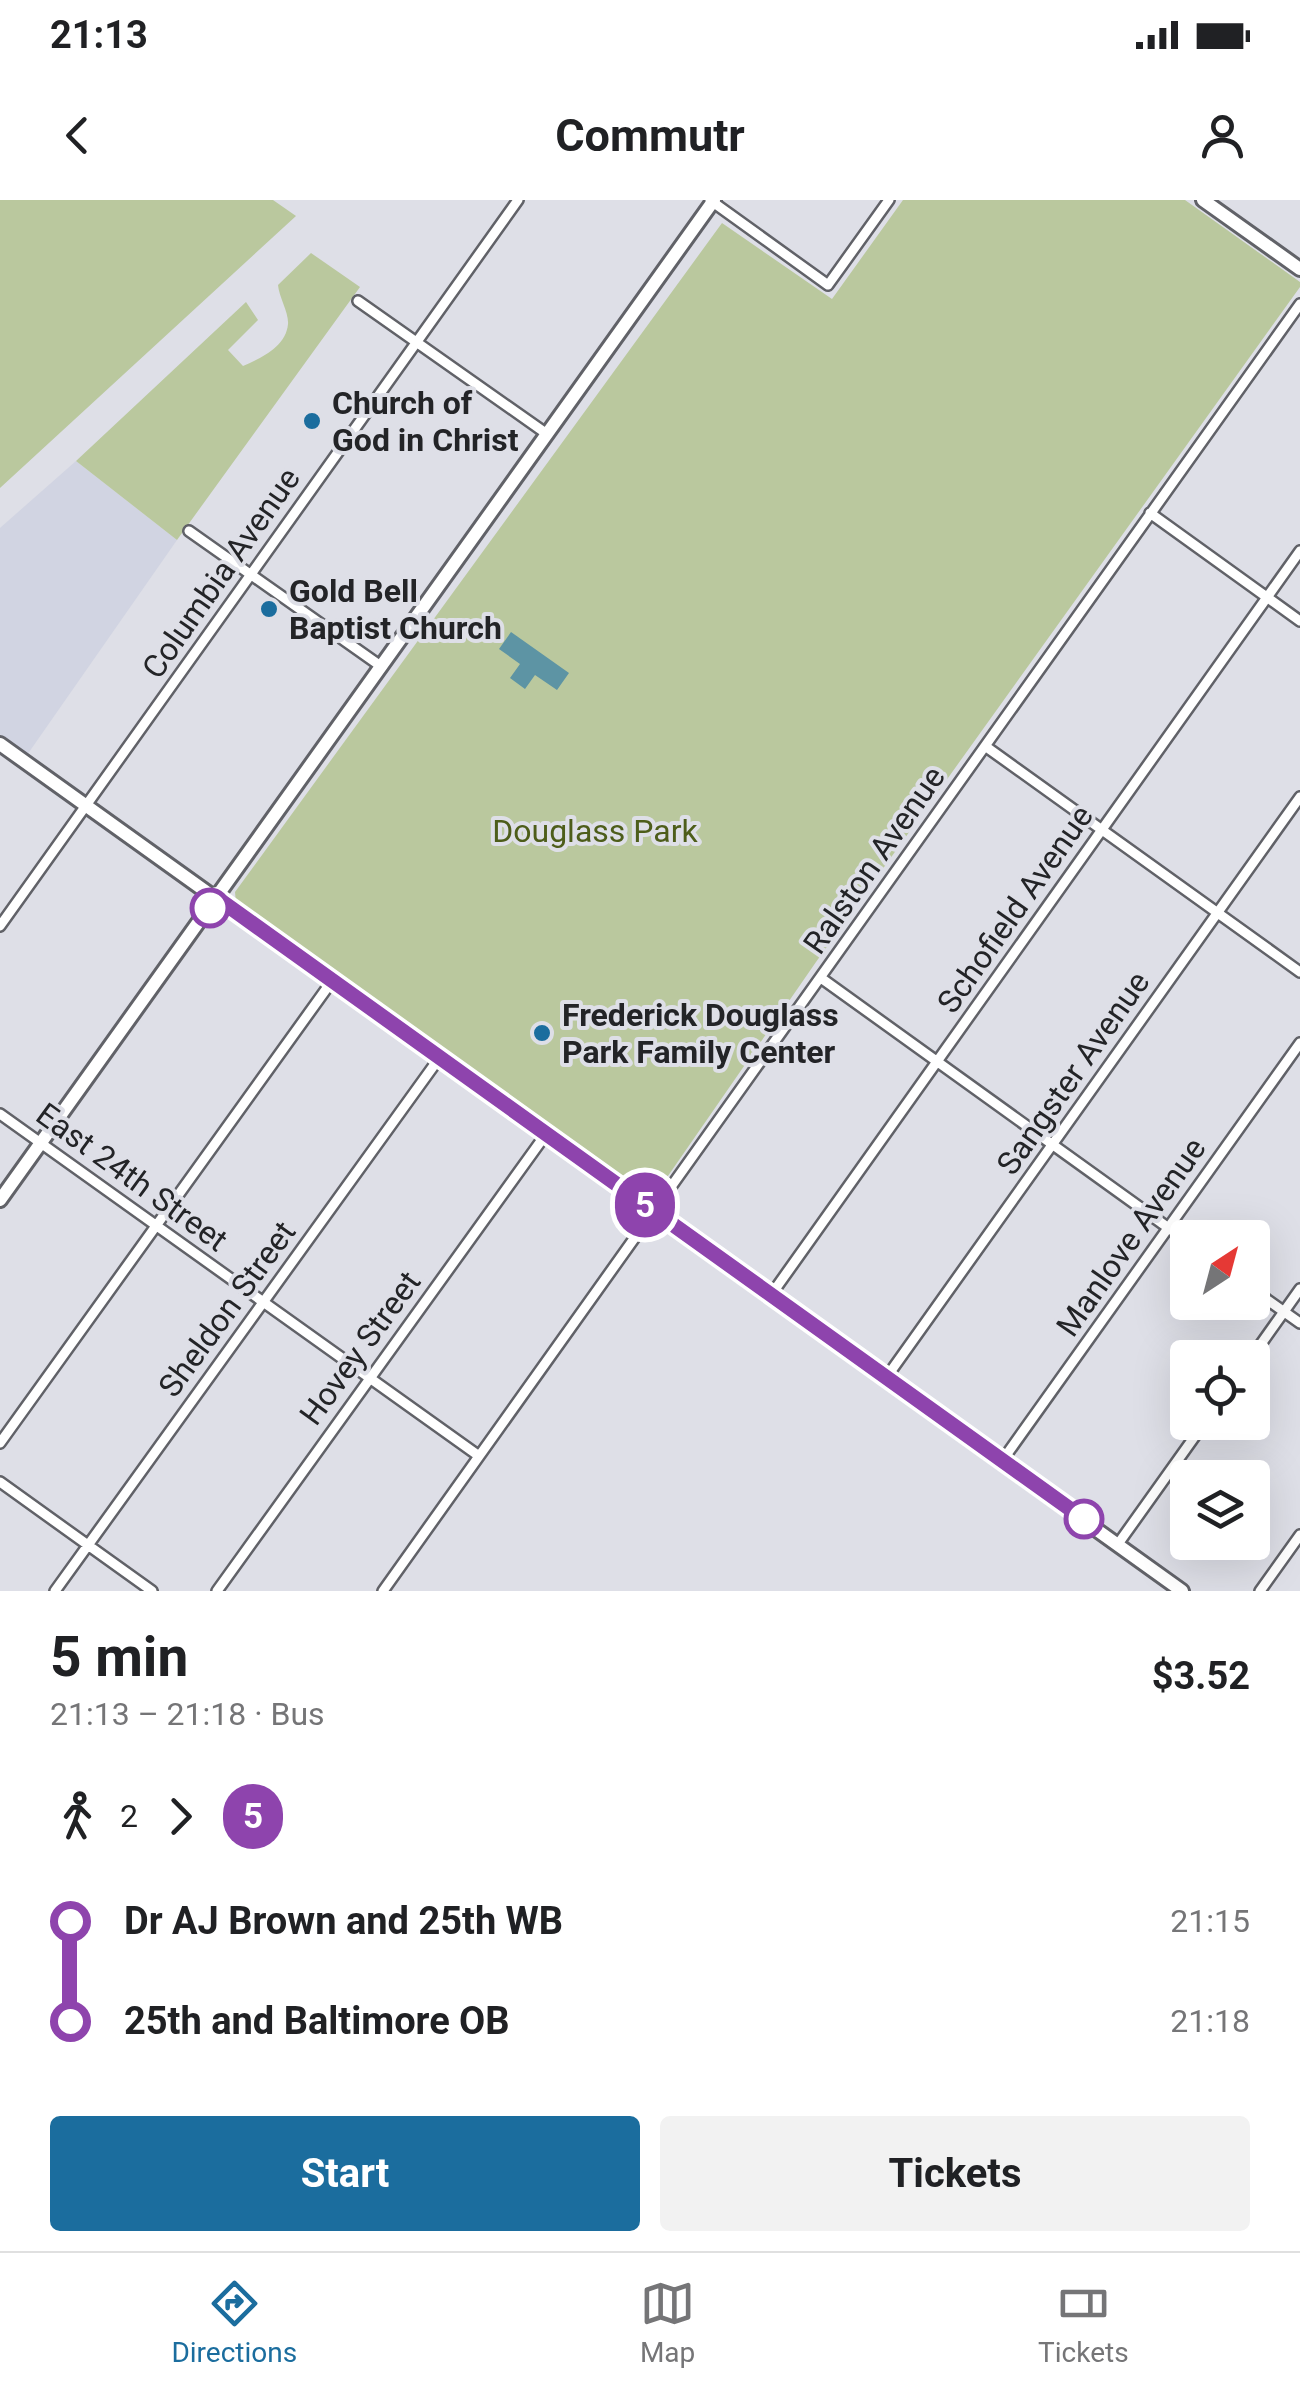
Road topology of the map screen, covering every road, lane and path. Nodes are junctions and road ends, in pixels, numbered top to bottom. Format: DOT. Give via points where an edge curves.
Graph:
graph roads {
  1 [pos="518,200"];
  2 [pos="889,200"];
  3 [pos="1203,200"];
  4 [pos="712,201"];
  5 [pos="1300,269"];
  6 [pos="358,301"];
  7 [pos="1300,304"];
  8 [pos="417,342"];
  9 [pos="547,434"];
  10 [pos="1150,513"];
  11 [pos="188,531"];
  12 [pos="1300,551"];
  13 [pos="253,572"];
  14 [pos="1267,597"];
  15 [pos="1300,621"];
  16 [pos="382,667"];
  17 [pos="0,744"];
  18 [pos="985,746"];
  19 [pos="1300,797"];
  20 [pos="87,805"];
  21 [pos="1102,828"];
  22 [pos="217,898"];
  23 [pos="1218,912"];
  24 [pos="0,926"];
  25 [pos="1300,972"];
  26 [pos="822,978"];
  27 [pos="332,981"];
  28 [pos="1300,1042"];
  29 [pos="440,1058"];
  30 [pos="938,1061"];
  31 [pos="0,1114"];
  32 [pos="546,1134"];
  33 [pos="41,1143"];
  34 [pos="1052,1145"];
  35 [pos="0,1200"];
  36 [pos="654,1212"];
  37 [pos="156,1226"];
  38 [pos="1168,1228"];
  39 [pos="1300,1289"];
  40 [pos="770,1295"];
  41 [pos="1270,1301"];
  42 [pos="263,1302"];
  43 [pos="1284,1311"];
  44 [pos="1300,1323"];
  45 [pos="1264,1340"];
  46 [pos="369,1378"];
  47 [pos="886,1378"];
  48 [pos="1191,1440"];
  49 [pos="0,1443"];
  50 [pos="479,1456"];
  51 [pos="1002,1461"];
  52 [pos="0,1482"];
  53 [pos="1300,1535"];
  54 [pos="1118,1544"];
  55 [pos="88,1545"];
  56 [pos="55,1591"];
  57 [pos="152,1591"];
  58 [pos="216,1591"];
  59 [pos="383,1591"];
  60 [pos="1182,1591"];
  61 [pos="1260,1591"];
  1 -- 8 [label="street, Columbia Avenue"];
  2 -- 4 [label="street" via="828,285"];
  3 -- 5 [label="street"];
  4 -- 9 [label="street"];
  6 -- 8 [label="street"];
  7 -- 10 [label="street, Ralston Avenue"];
  8 -- 9 [label="street"];
  8 -- 13 [label="street, Columbia Avenue"];
  9 -- 16 [label="street"];
  10 -- 14 [label="street"];
  10 -- 18 [label="street, Ralston Avenue"];
  11 -- 13 [label="street"];
  12 -- 14 [label="street, Schofield Avenue"];
  13 -- 16 [label="street"];
  13 -- 20 [label="street, Columbia Avenue"];
  14 -- 15 [label="street"];
  14 -- 21 [label="street, Schofield Avenue"];
  16 -- 22 [label="street"];
  17 -- 20 [label="street"];
  18 -- 21 [label="street"];
  18 -- 26 [label="street, Ralston Avenue"];
  19 -- 23 [label="street, Sangster Avenue"];
  20 -- 22 [label="street"];
  20 -- 24 [label="street, Columbia Avenue"];
  21 -- 23 [label="street"];
  21 -- 30 [label="street, Schofield Avenue"];
  22 -- 27 [label="street"];
  22 -- 33 [label="street"];
  23 -- 25 [label="street"];
  23 -- 34 [label="street, Sangster Avenue"];
  26 -- 30 [label="street"];
  26 -- 36 [label="street, Ralston Avenue"];
  27 -- 29 [label="street"];
  27 -- 37 [label="street"];
  28 -- 38 [label="street, Manlove Avenue"];
  29 -- 32 [label="street"];
  29 -- 42 [label="street, Sheldon Street"];
  30 -- 34 [label="street"];
  30 -- 40 [label="street, Schofield Avenue"];
  31 -- 33 [label="street, East 24th Street"];
  32 -- 36 [label="street"];
  32 -- 46 [label="street, Hovey Street"];
  33 -- 35 [label="street"];
  33 -- 37 [label="street, East 24th Street"];
  34 -- 38 [label="street"];
  34 -- 47 [label="street, Sangster Avenue"];
  36 -- 40 [label="street"];
  36 -- 50 [label="street, Ralston Avenue"];
  37 -- 42 [label="street, East 24th Street"];
  37 -- 49 [label="street"];
  38 -- 51 [label="street, Manlove Avenue"];
  39 -- 43 [label="street"];
  40 -- 47 [label="street"];
  41 -- 43 [label="street"];
  42 -- 46 [label="street, East 24th Street"];
  42 -- 55 [label="street, Sheldon Street"];
  43 -- 44 [label="street"];
  43 -- 45 [label="street"];
  46 -- 50 [label="street, East 24th Street"];
  46 -- 58 [label="street, Hovey Street"];
  47 -- 51 [label="street"];
  48 -- 54 [label="street"];
  50 -- 59 [label="street, Ralston Avenue"];
  51 -- 54 [label="street"];
  52 -- 55 [label="street"];
  53 -- 61 [label="street"];
  54 -- 60 [label="street"];
  55 -- 56 [label="street, Sheldon Street"];
  55 -- 57 [label="street"];
}
